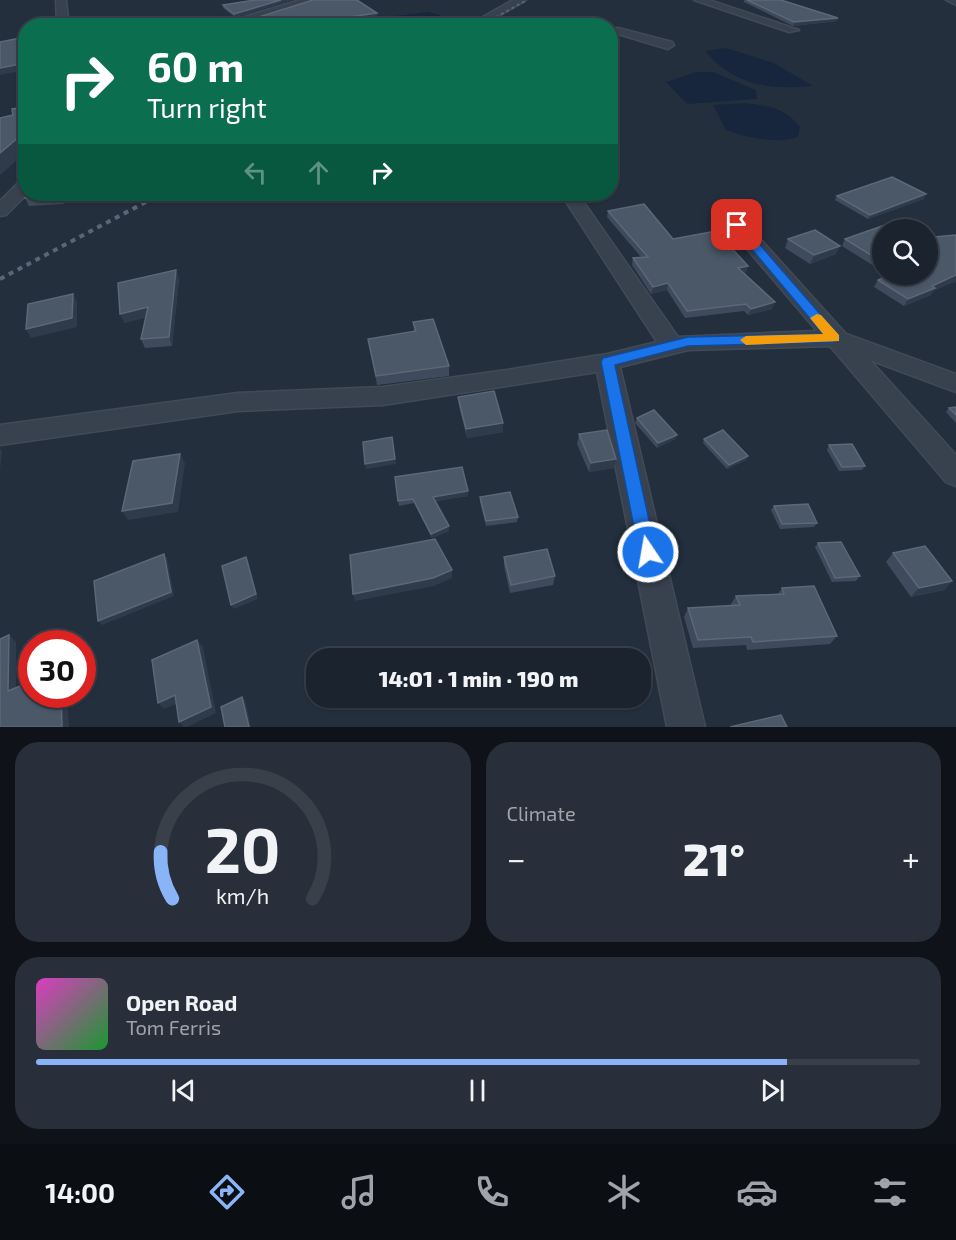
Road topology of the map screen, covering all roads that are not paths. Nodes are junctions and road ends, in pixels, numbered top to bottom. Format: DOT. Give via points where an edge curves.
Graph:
graph roads {
  1 [pos="61,0"];
  2 [pos="310,0"];
  3 [pos="521,0"];
  4 [pos="699,0"];
  5 [pos="951,0"];
  6 [pos="956,2"];
  7 [pos="62,18"];
  8 [pos="247,18"];
  9 [pos="487,18"];
  10 [pos="794,30"];
  11 [pos="618,31"];
  12 [pos="668,45"];
  13 [pos="18,193"];
  14 [pos="575,201"];
  15 [pos="0,211"];
  16 [pos="737,225"];
  17 [pos="834,338"];
  18 [pos="672,346"];
  19 [pos="607,362"];
  20 [pos="956,383"];
  21 [pos="0,435"];
  22 [pos="956,474"];
  23 [pos="686,727"];
  1 -- 7 [label="street"];
  2 -- 8 [label="street"];
  3 -- 9 [label="street"];
  4 -- 10 [label="street"];
  5 -- 6 [label="street"];
  11 -- 12 [label="street"];
  13 -- 15 [label="street"];
  14 -- 18 [label="street"];
  16 -- 17 [label="street"];
  17 -- 18 [label="street" via="688,342"];
  17 -- 20 [label="street"];
  17 -- 22 [label="street"];
  18 -- 19 [label="street"];
  19 -- 21 [label="street" via="383,396 238,402"];
  19 -- 23 [label="street"];
}
